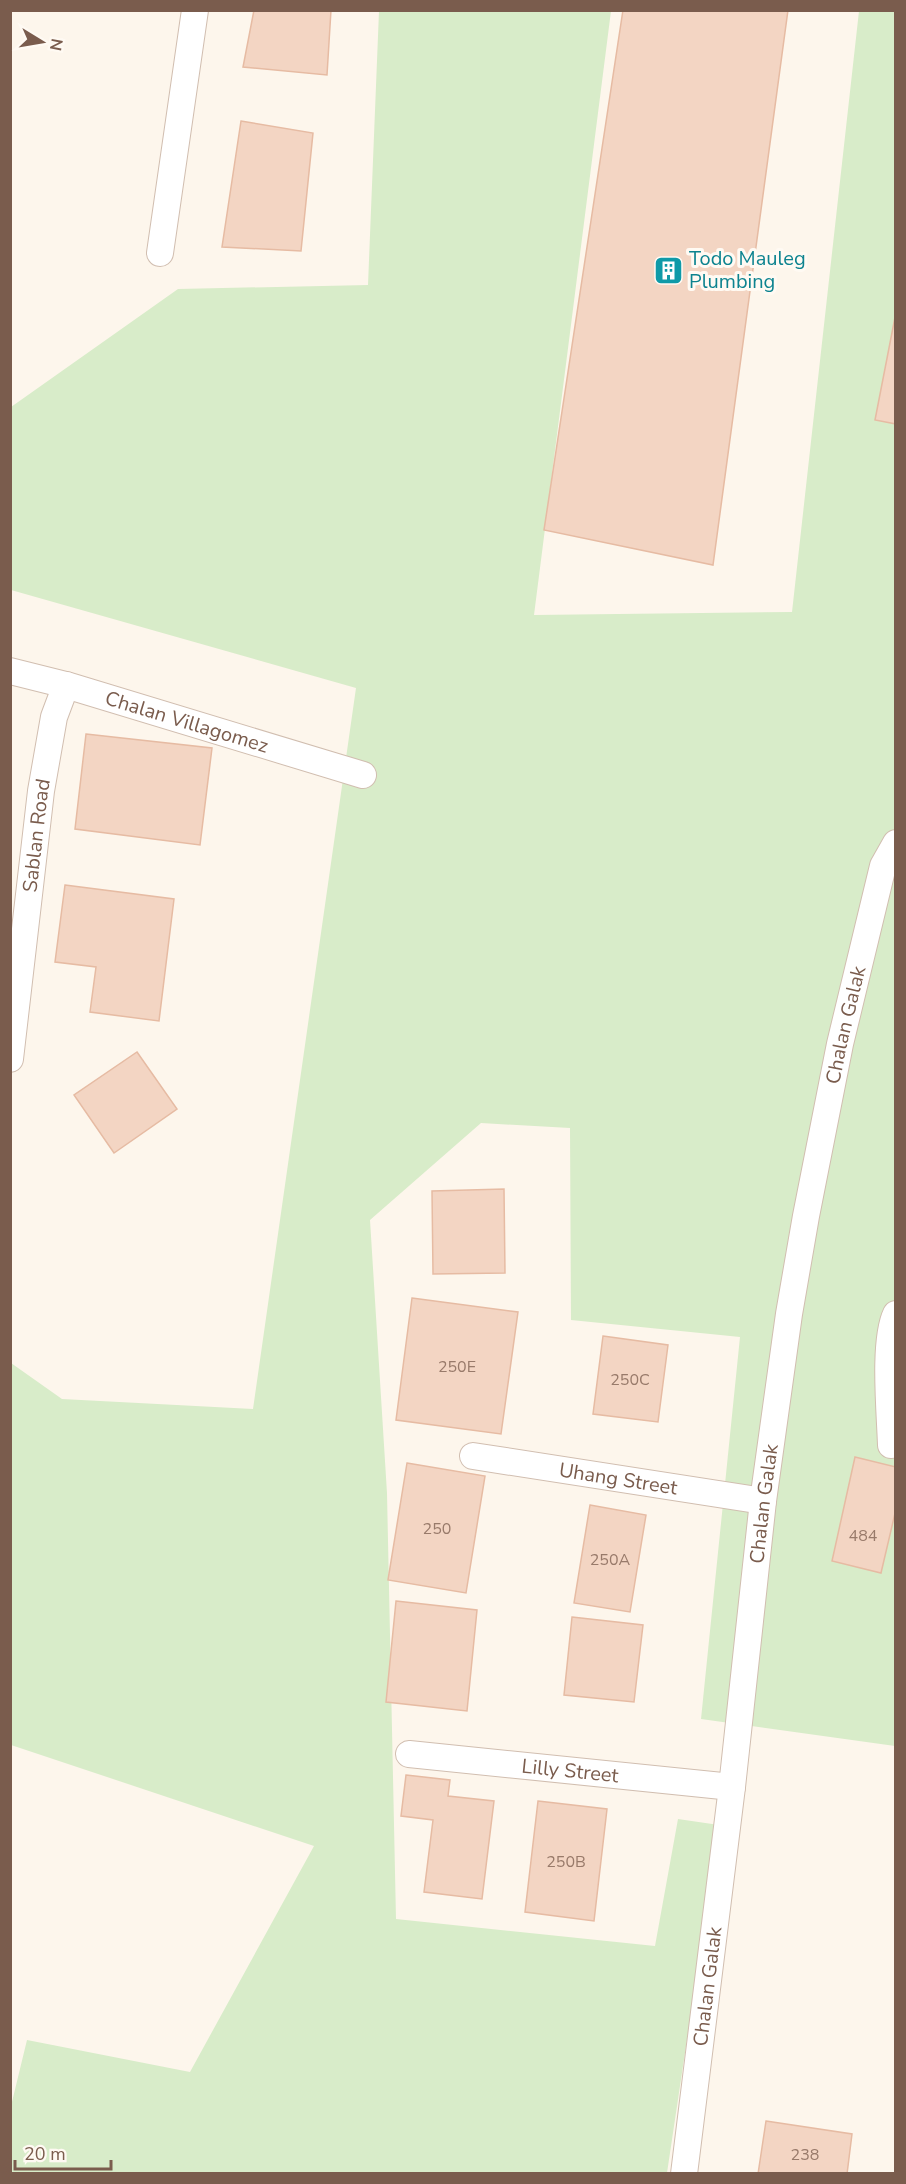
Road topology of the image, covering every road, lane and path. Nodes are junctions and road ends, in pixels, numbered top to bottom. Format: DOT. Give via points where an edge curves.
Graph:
graph roads {
  1 [pos="195,10"];
  2 [pos="160,253"];
  3 [pos="10,671"];
  4 [pos="66,685"];
  5 [pos="363,775"];
  6 [pos="896,843"];
  7 [pos="10,1059"];
  8 [pos="896,1314"];
  9 [pos="891,1445"];
  10 [pos="473,1456"];
  11 [pos="763,1501"];
  12 [pos="409,1754"];
  13 [pos="732,1787"];
  14 [pos="684,2174"];
  1 -- 2 [label="street"];
  3 -- 4 [label="street, Chalan Villagomez"];
  4 -- 5 [label="street, Chalan Villagomez"];
  4 -- 7 [label="street, Sablan Road" via="54,717 41,791"];
  6 -- 11 [label="street, Chalan Galak" via="883,866 840,1044 791,1303"];
  8 -- 9 [label="street" via="889,1352"];
  10 -- 11 [label="street, Uhang Street"];
  11 -- 13 [label="street, Chalan Galak"];
  12 -- 13 [label="street, Lilly Street"];
  13 -- 14 [label="street, Chalan Galak"];
}
